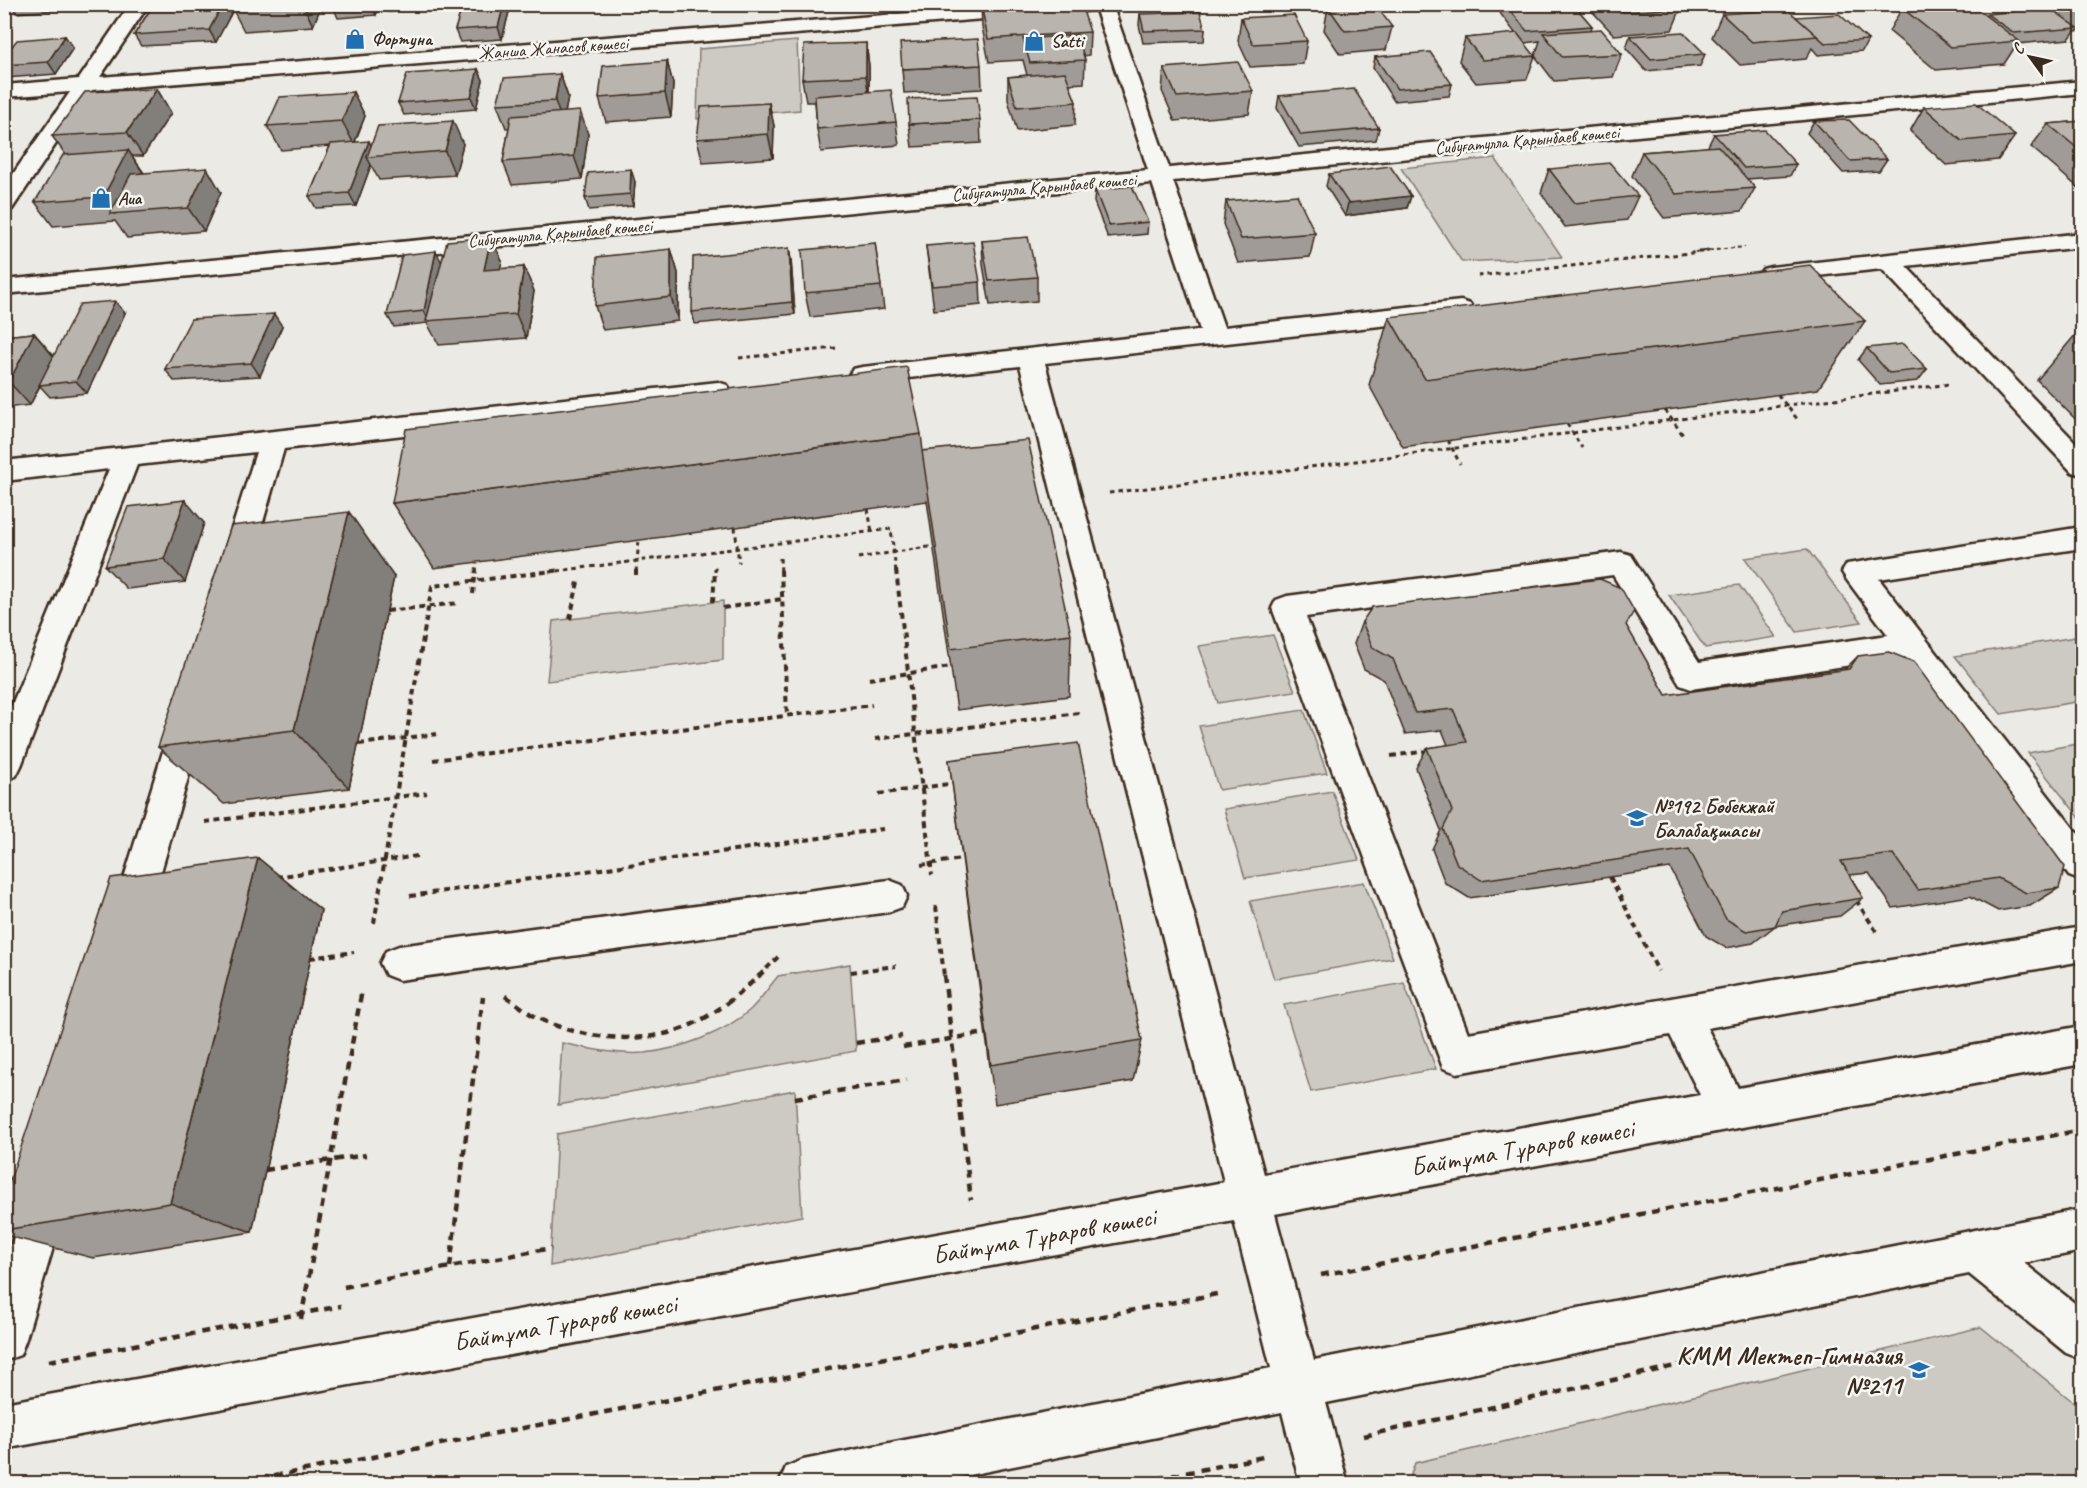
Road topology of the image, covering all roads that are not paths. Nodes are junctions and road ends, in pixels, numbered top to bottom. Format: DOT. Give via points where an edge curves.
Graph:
graph roads {
  1 [pos="140,4"];
  2 [pos="1103,4"];
  3 [pos="87,84"];
  4 [pos="2082,87"];
  5 [pos="4,91"];
  6 [pos="1160,176"];
  7 [pos="4,204"];
  8 [pos="2082,240"];
  9 [pos="1888,261"];
  10 [pos="1746,277"];
  11 [pos="4,287"];
  12 [pos="1486,306"];
  13 [pos="1214,336"];
  14 [pos="1030,356"];
  15 [pos="835,378"];
  16 [pos="740,389"];
  17 [pos="273,441"];
  18 [pos="127,457"];
  19 [pos="2082,465"];
  20 [pos="4,471"];
  21 [pos="2082,537"];
  22 [pos="227,593"];
  23 [pos="1913,644"];
  24 [pos="197,694"];
  25 [pos="4,766"];
  26 [pos="2082,865"];
  27 [pos="889,896"];
  28 [pos="122,944"];
  29 [pos="2082,944"];
  30 [pos="399,963"];
  31 [pos="1680,1015"];
  32 [pos="2082,1045"];
  33 [pos="1728,1110"];
  34 [pos="55,1169"];
  35 [pos="1250,1198"];
  36 [pos="2082,1230"];
  37 [pos="1975,1251"];
  38 [pos="2082,1337"];
  39 [pos="4,1339"];
  40 [pos="1299,1386"];
  41 [pos="14,1424"];
  42 [pos="1319,1465"];
  43 [pos="803,1484"];
  1 -- 3 [label="street"];
  2 -- 3 [label="street, Жанша Жанасов көшесі"];
  2 -- 6 [label="street"];
  3 -- 5 [label="street, Жанша Жанасов көшесі"];
  3 -- 7 [label="street"];
  4 -- 6 [label="street, Сибуғатулла Қарынбаев көшесі"];
  6 -- 11 [label="street, Сибуғатулла Қарынбаев көшесі"];
  6 -- 13 [label="street"];
  8 -- 9 [label="street"];
  9 -- 10 [label="street"];
  9 -- 19 [label="street"];
  12 -- 13 [label="street"];
  13 -- 14 [label="street"];
  14 -- 15 [label="street"];
  14 -- 35 [label="street"];
  16 -- 17 [label="street"];
  17 -- 18 [label="street"];
  17 -- 22 [label="street"];
  18 -- 20 [label="street"];
  18 -- 25 [label="street"];
  21 -- 23 [label="street" via="1857,572"];
  23 -- 26 [label="street"];
  23 -- 31 [label="street" via="1691,676 1621,563 1287,608 1457,1054"];
  24 -- 28 [label="street"];
  27 -- 30 [label="street" via="487,966"];
  29 -- 31 [label="street"];
  31 -- 33 [label="street"];
  32 -- 33 [label="street, Байтұма Тұраров көшесі"];
  33 -- 35 [label="street, Байтұма Тұраров көшесі"];
  34 -- 39 [label="street"];
  35 -- 40 [label="street"];
  35 -- 41 [label="street, Байтұма Тұраров көшесі"];
  36 -- 37 [label="street"];
  37 -- 38 [label="street"];
  37 -- 40 [label="street"];
  40 -- 42 [label="street"];
  40 -- 43 [label="street"];
}
